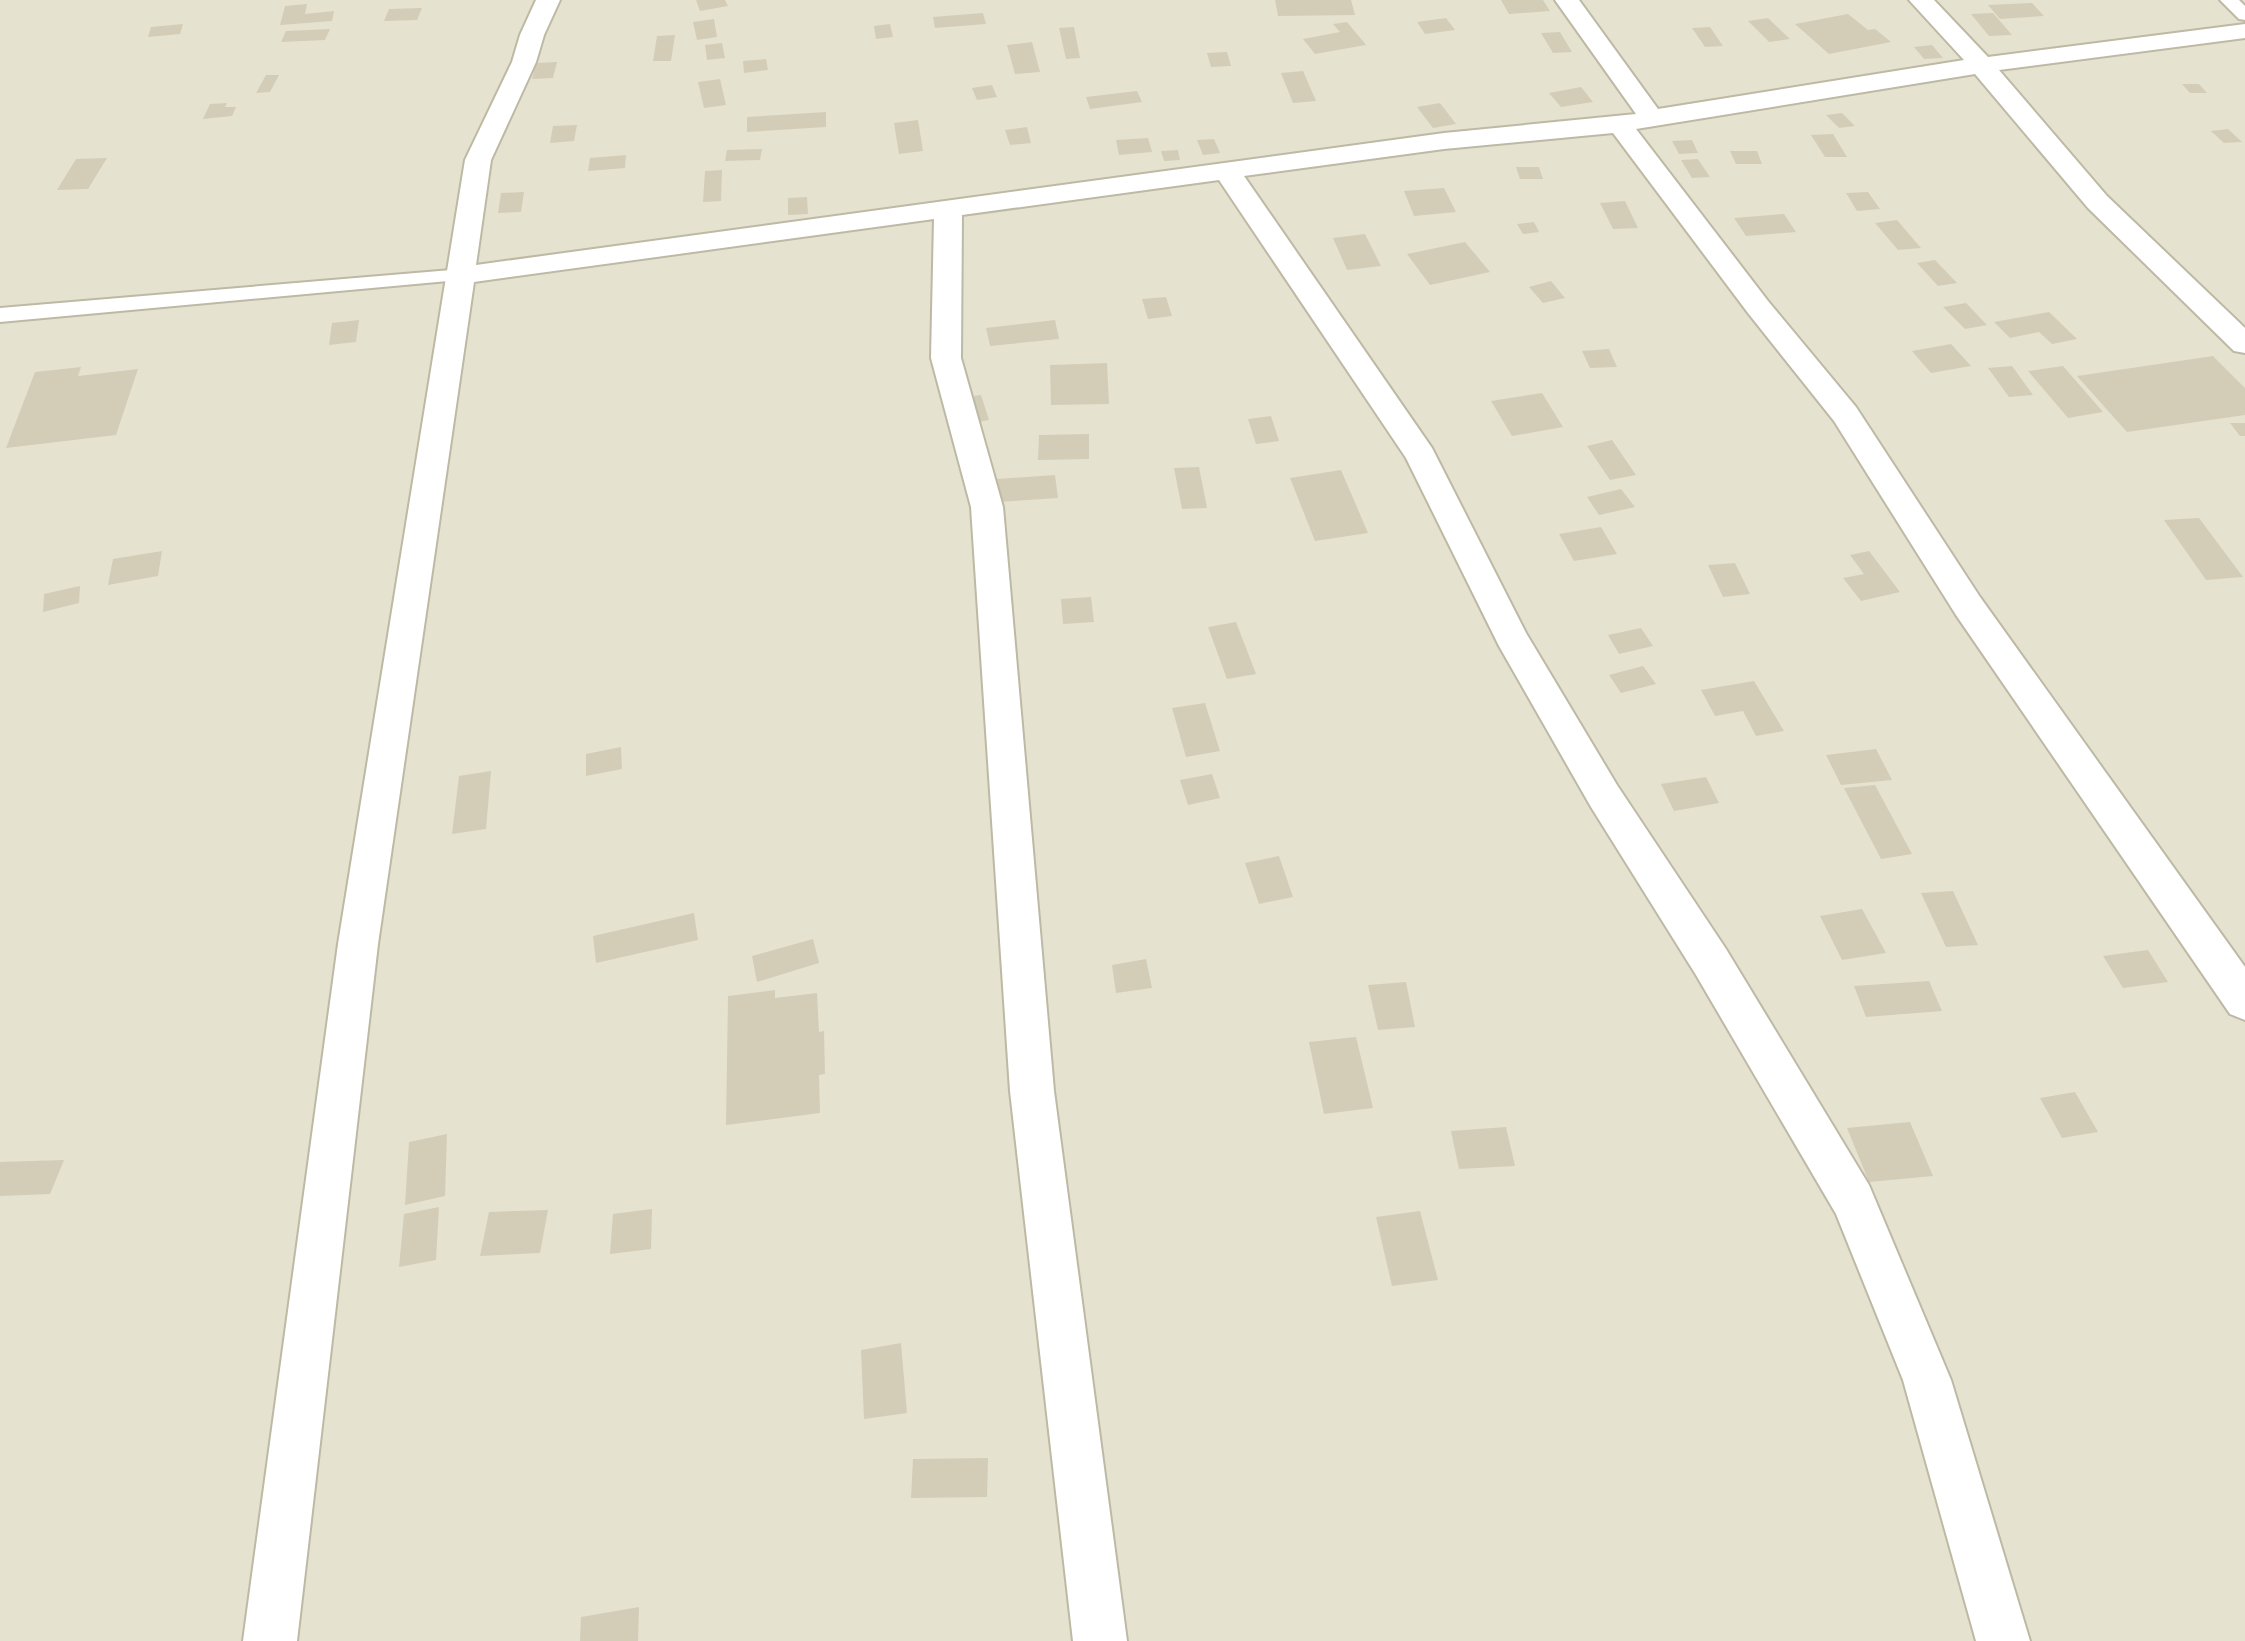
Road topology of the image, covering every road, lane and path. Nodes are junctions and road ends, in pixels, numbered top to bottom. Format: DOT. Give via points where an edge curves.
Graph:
graph roads {
  1 [pos="548,0"];
  2 [pos="1567,0"];
  3 [pos="1921,0"];
  4 [pos="2229,0"];
  5 [pos="2245,15"];
  6 [pos="2245,31"];
  7 [pos="1983,65"];
  8 [pos="1636,122"];
  9 [pos="1226,170"];
  10 [pos="948,210"];
  11 [pos="463,275"];
  12 [pos="0,315"];
  13 [pos="2245,344"];
  14 [pos="2245,1001"];
  15 [pos="270,1641"];
  16 [pos="1101,1641"];
  17 [pos="2003,1641"];
  1 -- 11 [label="street" via="478,160"];
  2 -- 8 [label="street"];
  3 -- 7 [label="street"];
  4 -- 5 [label="lane"];
  6 -- 7 [label="street"];
  7 -- 8 [label="street"];
  7 -- 13 [label="street" via="2078,181"];
  8 -- 9 [label="street"];
  8 -- 14 [label="street" via="1708,242 1845,414 1968,606"];
  9 -- 10 [label="street"];
  9 -- 17 [label="street" via="1420,456 1511,637 1853,1201 1927,1380"];
  10 -- 11 [label="street"];
  10 -- 16 [label="street" via="946,358 987,507 1032,1091"];
  11 -- 12 [label="lane"];
  11 -- 15 [label="street" via="358,944"];
}
